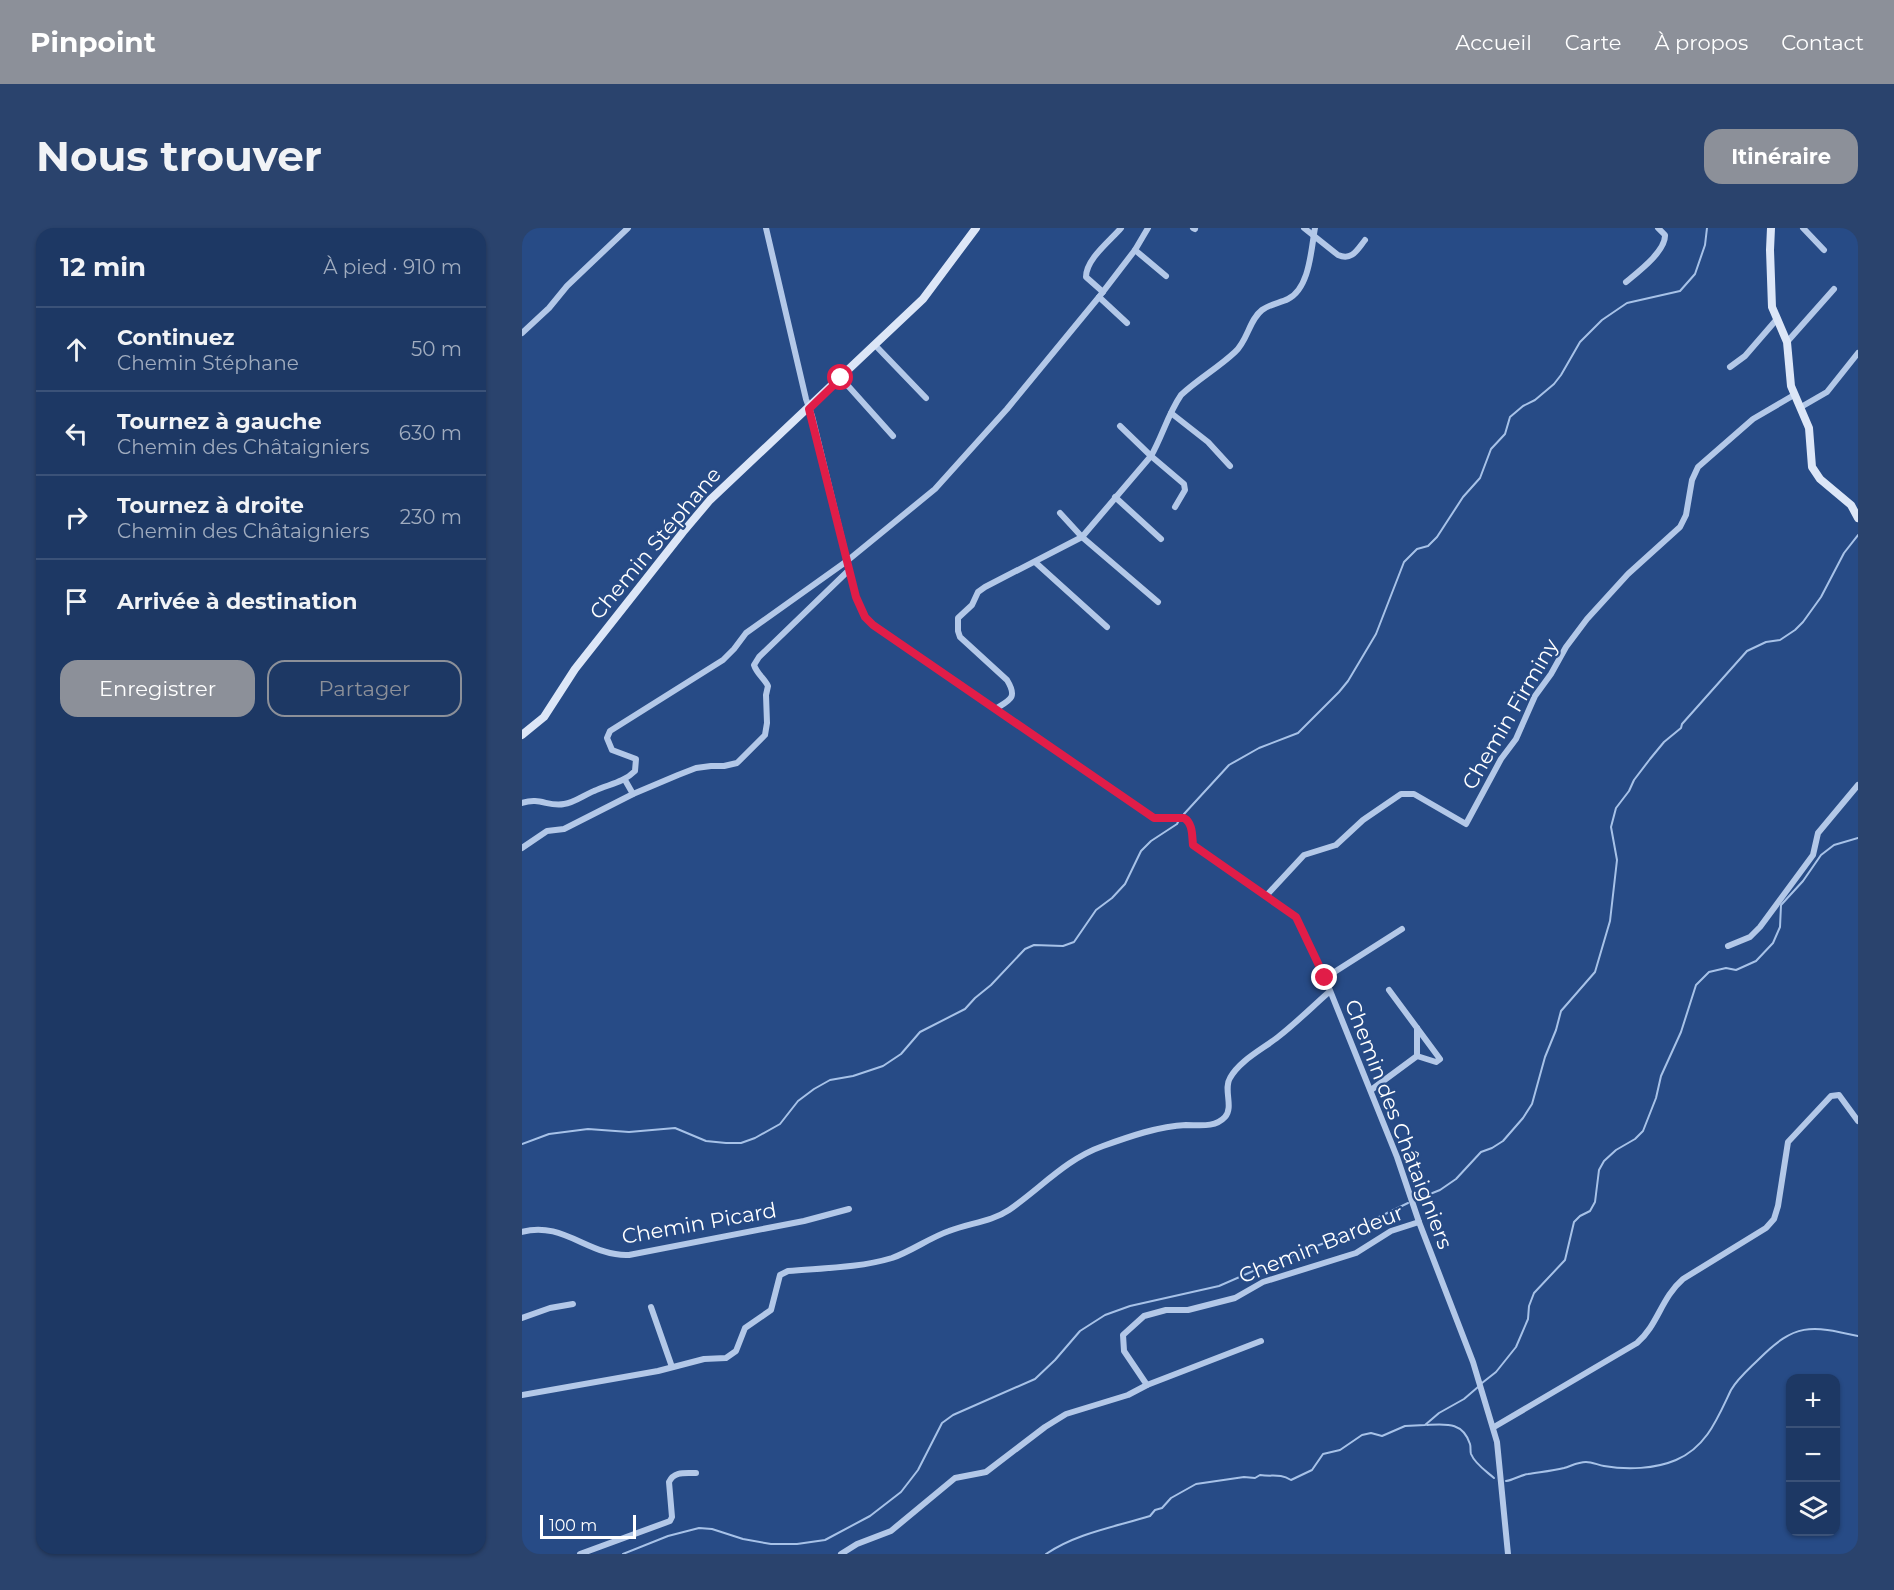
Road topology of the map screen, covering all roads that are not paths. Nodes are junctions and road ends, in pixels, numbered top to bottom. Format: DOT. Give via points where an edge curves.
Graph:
graph roads {
  1 [pos="628,228"];
  2 [pos="766,228"];
  3 [pos="976,228"];
  4 [pos="1121,228"];
  5 [pos="1148,228"];
  6 [pos="1304,228"];
  7 [pos="1658,228"];
  8 [pos="1771,228"];
  9 [pos="1803,228"];
  10 [pos="1314,232"];
  11 [pos="1365,240"];
  12 [pos="1135,250"];
  13 [pos="1824,250"];
  14 [pos="1166,276"];
  15 [pos="1626,282"];
  16 [pos="1834,289"];
  17 [pos="1101,294"];
  18 [pos="1777,319"];
  19 [pos="1127,323"];
  20 [pos="522,333"];
  21 [pos="1787,342"];
  22 [pos="875,345"];
  23 [pos="1858,353"];
  24 [pos="1730,367"];
  25 [pos="841,378"];
  26 [pos="1794,395"];
  27 [pos="926,398"];
  28 [pos="1801,407"];
  29 [pos="809,409"];
  30 [pos="1171,413"];
  31 [pos="1120,426"];
  32 [pos="893,436"];
  33 [pos="1151,456"];
  34 [pos="1230,466"];
  35 [pos="1115,497"];
  36 [pos="1175,507"];
  37 [pos="1060,513"];
  38 [pos="1858,518"];
  39 [pos="1082,537"];
  40 [pos="1161,539"];
  41 [pos="847,561"];
  42 [pos="1035,562"];
  43 [pos="849,570"];
  44 [pos="1158,602"];
  45 [pos="1107,627"];
  46 [pos="995,710"];
  47 [pos="522,735"];
  48 [pos="625,780"];
  49 [pos="1858,785"];
  50 [pos="633,794"];
  51 [pos="522,803"];
  52 [pos="522,848"];
  53 [pos="1266,896"];
  54 [pos="1402,929"];
  55 [pos="1728,946"];
  56 [pos="1325,978"];
  57 [pos="1389,990"];
  58 [pos="1329,992"];
  59 [pos="1417,1028"];
  60 [pos="1417,1056"];
  61 [pos="1371,1090"];
  62 [pos="1858,1121"];
  63 [pos="849,1209"];
  64 [pos="1419,1222"];
  65 [pos="522,1232"];
  66 [pos="573,1304"];
  67 [pos="651,1307"];
  68 [pos="522,1317"];
  69 [pos="1261,1341"];
  70 [pos="672,1367"];
  71 [pos="1147,1385"];
  72 [pos="522,1395"];
  73 [pos="1494,1427"];
  74 [pos="696,1473"];
  75 [pos="580,1554"];
  76 [pos="841,1554"];
  77 [pos="1508,1554"];
  1 -- 20 [label="street"];
  2 -- 29 [label="street, Chemin des Châtaigniers"];
  3 -- 22 [label="main road, Chemin Stéphane" via="923,299"];
  4 -- 17 [label="street" via="1085,273"];
  5 -- 12 [label="street"];
  6 -- 10 [label="street"];
  7 -- 15 [label="street" via="1665,240 1654,257"];
  8 -- 18 [label="main road" via="1770,290"];
  9 -- 13 [label="street"];
  10 -- 11 [label="street" via="1346,258"];
  10 -- 30 [label="street" via="1300,288 1288,299 1262,310 1241,346 1181,395"];
  12 -- 14 [label="street"];
  12 -- 17 [label="street"];
  16 -- 21 [label="street"];
  17 -- 19 [label="street"];
  17 -- 41 [label="street" via="935,489"];
  18 -- 21 [label="main road"];
  18 -- 24 [label="street" via="1745,356"];
  21 -- 26 [label="main road"];
  22 -- 25 [label="main road, Chemin Stéphane"];
  22 -- 27 [label="street"];
  23 -- 28 [label="street" via="1827,392"];
  25 -- 29 [label="main road, Chemin Stéphane"];
  25 -- 32 [label="street"];
  26 -- 28 [label="main road"];
  26 -- 53 [label="street, Chemin Firminy" via="1754,419 1698,467 1680,527 1628,574 1566,647 1466,824 1414,794 1401,794 1363,820 1336,845 1304,855"];
  28 -- 38 [label="main road" via="1809,428 1815,473 1851,505"];
  29 -- 41 [label="street, Chemin des Châtaigniers"];
  29 -- 47 [label="main road, Chemin Stéphane" via="710,500 575,669 544,717"];
  30 -- 33 [label="street"];
  30 -- 34 [label="street" via="1208,442"];
  31 -- 33 [label="street"];
  33 -- 35 [label="street"];
  33 -- 36 [label="street" via="1184,484 1185,490"];
  35 -- 39 [label="street"];
  35 -- 40 [label="street"];
  37 -- 39 [label="street"];
  39 -- 42 [label="street"];
  39 -- 44 [label="street"];
  41 -- 43 [label="street, Chemin des Châtaigniers"];
  41 -- 48 [label="street" via="746,633 723,660 610,731 607,738 612,750 636,759 635,771"];
  42 -- 45 [label="street"];
  42 -- 46 [label="street" via="978,592 972,605 958,618 960,637 1011,687 1010,700"];
  43 -- 46 [label="street, Chemin des Châtaigniers" via="860,608 873,625"];
  43 -- 50 [label="street" via="754,665 768,686 767,723 765,735 748,753 737,763 696,768"];
  46 -- 53 [label="street, Chemin des Châtaigniers" via="1154,818 1188,820 1193,845"];
  48 -- 50 [label="street"];
  48 -- 51 [label="street" via="565,804"];
  49 -- 55 [label="street" via="1818,833 1813,855 1760,927 1750,937"];
  50 -- 52 [label="street" via="564,829 547,831"];
  53 -- 56 [label="street, Chemin des Châtaigniers" via="1296,917"];
  54 -- 56 [label="street"];
  56 -- 58 [label="street, Chemin des Châtaigniers"];
  57 -- 59 [label="street"];
  58 -- 61 [label="street, Chemin des Châtaigniers"];
  58 -- 70 [label="street" via="1237,1068 1228,1079 1229,1109 1218,1121 1207,1126 1168,1127 1101,1146 1072,1160 995,1218 946,1232 890,1258 788,1271 780,1275 771,1310 745,1328 731,1355"];
  59 -- 60 [label="street"];
  59 -- 60 [label="street" via="1440,1059 1436,1062"];
  60 -- 61 [label="street"];
  61 -- 64 [label="street, Chemin des Châtaigniers"];
  62 -- 73 [label="street" via="1839,1095 1831,1096 1788,1142 1778,1206 1766,1228 1683,1279 1671,1290 1647,1335 1637,1344"];
  63 -- 65 [label="street, Chemin Picard" via="629,1255 605,1252 547,1229"];
  64 -- 71 [label="street, Chemin Bardeur" via="1391,1231 1356,1253 1263,1282 1235,1298 1144,1316 1123,1335 1124,1351"];
  64 -- 73 [label="street, Chemin des Châtaigniers" via="1461,1328"];
  66 -- 68 [label="street"];
  67 -- 70 [label="street"];
  69 -- 71 [label="street"];
  70 -- 72 [label="street"];
  71 -- 76 [label="street" via="1128,1395 1066,1414 986,1472 955,1478 891,1531"];
  73 -- 77 [label="street, Chemin des Châtaigniers"];
  74 -- 75 [label="street" via="670,1478 670,1521"];
}
